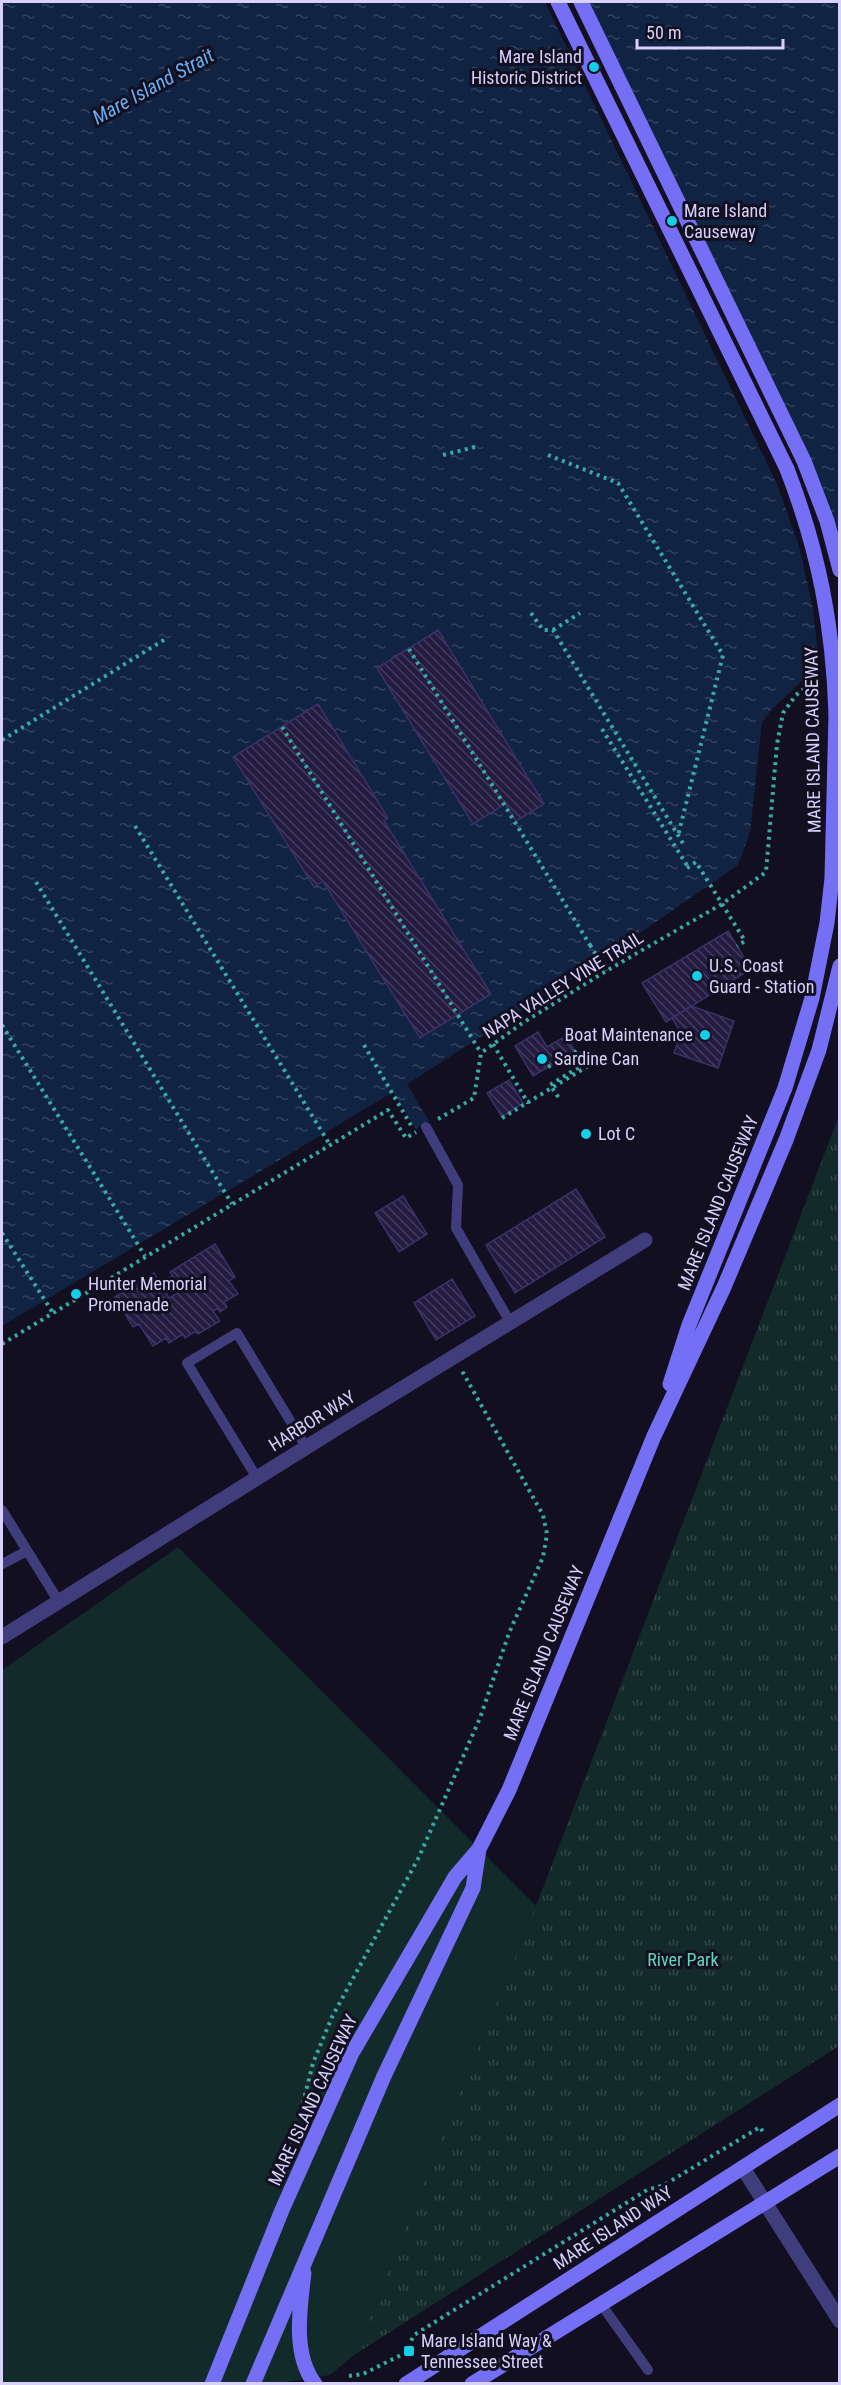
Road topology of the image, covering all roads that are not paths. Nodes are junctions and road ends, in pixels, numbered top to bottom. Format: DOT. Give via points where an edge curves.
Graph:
graph roads {
  1 [pos="558,2"];
  2 [pos="581,2"];
  3 [pos="840,570"];
  4 [pos="840,966"];
  5 [pos="426,1126"];
  6 [pos="645,1240"];
  7 [pos="510,1322"];
  8 [pos="654,1436"];
  9 [pos="306,1447"];
  10 [pos="257,1478"];
  11 [pos="2,1510"];
  12 [pos="27,1551"];
  13 [pos="2,1564"];
  14 [pos="59,1602"];
  15 [pos="2,1637"];
  16 [pos="480,1849"];
  17 [pos="840,2105"];
  18 [pos="840,2156"];
  19 [pos="743,2168"];
  20 [pos="766,2203"];
  21 [pos="305,2258"];
  22 [pos="601,2304"];
  23 [pos="840,2321"];
  24 [pos="226,2350"];
  25 [pos="648,2370"];
  26 [pos="200,2384"];
  27 [pos="212,2384"];
  28 [pos="253,2384"];
  29 [pos="315,2384"];
  30 [pos="406,2384"];
  31 [pos="472,2384"];
  1 -- 8 [label="main road, MARE ISLAND CAUSEWAY, bridge" via="787,469 824,589 832,651 836,714 832,878 821,959 785,1088 689,1325"];
  2 -- 3 [label="main road" via="804,461 827,521"];
  4 -- 8 [label="main road, MARE ISLAND CAUSEWAY" via="819,1050 800,1104 742,1246"];
  5 -- 7 [label="lane" via="459,1185 456,1228"];
  6 -- 7 [label="street, HARBOR WAY"];
  7 -- 9 [label="street, HARBOR WAY"];
  8 -- 16 [label="main road, MARE ISLAND CAUSEWAY" via="517,1772"];
  9 -- 10 [label="street, HARBOR WAY"];
  9 -- 10 [label="lane" via="237,1333 187,1363"];
  10 -- 14 [label="street, HARBOR WAY"];
  11 -- 12 [label="lane"];
  12 -- 13 [label="lane"];
  12 -- 14 [label="lane"];
  14 -- 15 [label="street, HARBOR WAY"];
  16 -- 21 [label="main road, MARE ISLAND CAUSEWAY" via="473,1888 384,2076"];
  16 -- 24 [label="main road, MARE ISLAND CAUSEWAY" via="455,1878 352,2053 282,2210"];
  17 -- 19 [label="main road, MARE ISLAND WAY"];
  18 -- 20 [label="main road"];
  19 -- 20 [label="street"];
  19 -- 30 [label="main road, MARE ISLAND WAY"];
  20 -- 22 [label="main road"];
  20 -- 23 [label="street"];
  21 -- 28 [label="main road, MARE ISLAND CAUSEWAY"];
  21 -- 29 [label="main road" via="299,2319 302,2352"];
  22 -- 25 [label="lane"];
  22 -- 31 [label="main road"];
  24 -- 26 [label="main road"];
  24 -- 27 [label="main road, MARE ISLAND CAUSEWAY"];
}
